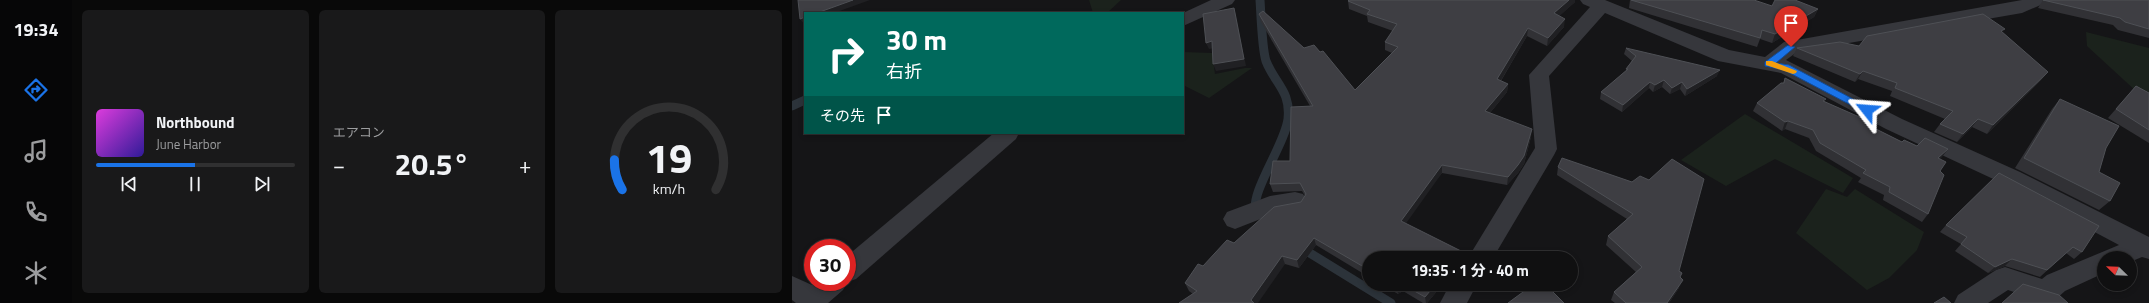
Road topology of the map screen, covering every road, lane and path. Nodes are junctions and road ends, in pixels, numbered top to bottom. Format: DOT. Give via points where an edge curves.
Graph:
graph roads {
  1 [pos="1226,0"];
  2 [pos="2037,0"];
  3 [pos="1595,3"];
  4 [pos="1184,20"];
  5 [pos="1768,64"];
  6 [pos="1007,134"];
  7 [pos="1295,201"];
  8 [pos="1234,219"];
  9 [pos="2146,247"];
  10 [pos="1484,251"];
  11 [pos="2134,251"];
  12 [pos="856,263"];
  13 [pos="2097,265"];
  14 [pos="792,287"];
  15 [pos="824,291"];
  16 [pos="1460,291"];
  17 [pos="812,301"];
  18 [pos="1453,303"];
  19 [pos="1967,303"];
  1 -- 4 [label="street"];
  2 -- 5 [label="street" via="2017,8 1791,47"];
  3 -- 5 [label="street" via="1725,56"];
  3 -- 10 [label="street" via="1539,75 1546,149"];
  5 -- 9 [label="street" via="1786,67 1894,124 2012,178"];
  6 -- 12 [label="street"];
  7 -- 8 [label="street" via="1270,205"];
  9 -- 11 [label="street"];
  13 -- 19 [label="street" via="2056,283 2046,292 2005,278"];
  14 -- 17 [label="street"];
  15 -- 17 [label="street"];
  16 -- 18 [label="street"];
}
